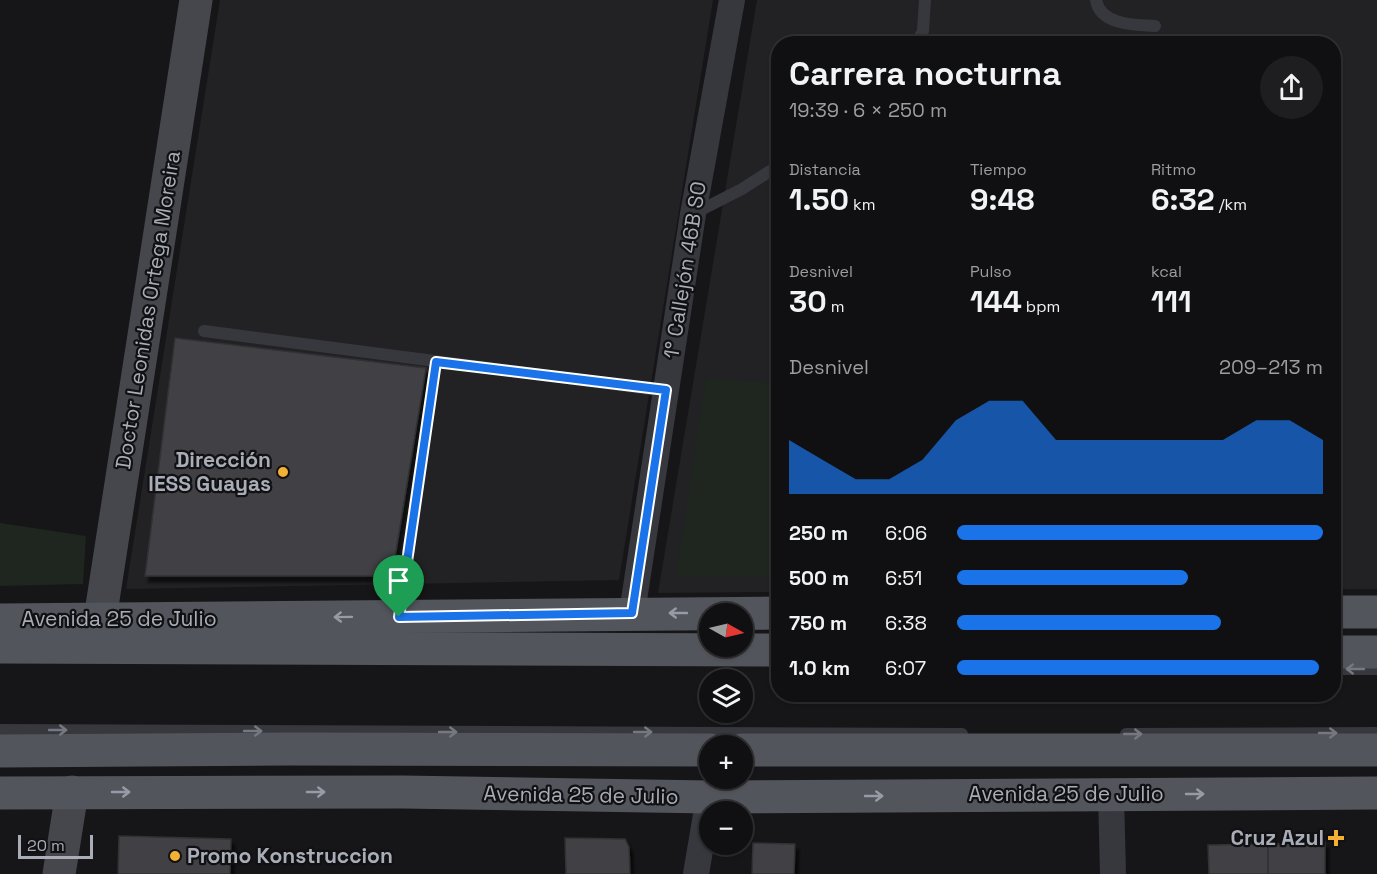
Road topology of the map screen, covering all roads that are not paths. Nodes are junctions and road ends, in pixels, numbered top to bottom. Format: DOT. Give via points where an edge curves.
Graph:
graph roads {
  1 [pos="196,0"];
  2 [pos="732,0"];
  3 [pos="925,0"];
  4 [pos="1096,0"];
  5 [pos="1155,26"];
  6 [pos="920,36"];
  7 [pos="771,170"];
  8 [pos="693,214"];
  9 [pos="204,331"];
  10 [pos="436,362"];
  11 [pos="666,390"];
  12 [pos="1341,612"];
  13 [pos="1377,612"];
  14 [pos="632,613"];
  15 [pos="771,613"];
  16 [pos="399,617"];
  17 [pos="0,620"];
  18 [pos="100,620"];
  19 [pos="771,634"];
  20 [pos="753,638"];
  21 [pos="0,647"];
  22 [pos="699,648"];
  23 [pos="753,649"];
  24 [pos="771,650"];
  25 [pos="1341,652"];
  26 [pos="1377,652"];
  27 [pos="1341,669"];
  28 [pos="1377,669"];
  29 [pos="0,730"];
  30 [pos="1377,733"];
  31 [pos="1114,734"];
  32 [pos="1012,738"];
  33 [pos="961,742"];
  34 [pos="287,749"];
  35 [pos="699,750"];
  36 [pos="753,750"];
  37 [pos="1377,750"];
  38 [pos="0,751"];
  39 [pos="72,792"];
  40 [pos="403,792"];
  41 [pos="0,793"];
  42 [pos="1377,793"];
  43 [pos="1111,794"];
  44 [pos="774,796"];
  45 [pos="709,797"];
  46 [pos="59,874"];
  47 [pos="696,874"];
  48 [pos="1113,874"];
  1 -- 18 [label="street, Doctor Leonidas Ortega Moreira"];
  2 -- 8 [label="street, 1° Callejón 46B SO"];
  3 -- 6 [label="lane"];
  4 -- 5 [label="lane" via="1097,7 1122,24"];
  7 -- 8 [label="lane"];
  8 -- 11 [label="street, 1° Callejón 46B SO"];
  9 -- 10 [label="lane"];
  10 -- 11 [label="lane"];
  10 -- 16 [label="lane"];
  11 -- 14 [label="street, 1° Callejón 46B SO"];
  12 -- 13 [label="main road"];
  15 -- 14 [label="main road, Avenida 25 de Julio, one-way"];
  14 -- 16 [label="main road, Avenida 25 de Julio"];
  16 -- 18 [label="main road, Avenida 25 de Julio, one-way"];
  17 -- 18 [label="main road, Avenida 25 de Julio"];
  19 -- 20 [label="main road"];
  21 -- 22 [label="main road, Avenida 25 de Julio"];
  23 -- 24 [label="main road, Avenida 25 de Julio"];
  25 -- 26 [label="main road"];
  28 -- 27 [label="lane, one-way"];
  29 -- 33 [label="lane, Avenida 25 de Julio, one-way"];
  31 -- 30 [label="lane, one-way"];
  32 -- 33 [label="lane, Avenida 25 de Julio"];
  33 -- 36 [label="main road, Avenida 25 de Julio"];
  33 -- 37 [label="main road, Avenida 25 de Julio"];
  33 -- 44 [label="main road"];
  34 -- 35 [label="main road, Avenida 25 de Julio"];
  34 -- 38 [label="main road, Avenida 25 de Julio"];
  34 -- 40 [label="main road"];
  39 -- 40 [label="main road, Avenida 25 de Julio, one-way"];
  39 -- 41 [label="main road, Avenida 25 de Julio"];
  39 -- 46 [label="street"];
  40 -- 45 [label="main road, Avenida 25 de Julio"];
  43 -- 42 [label="main road, Avenida 25 de Julio, one-way"];
  44 -- 43 [label="main road, Avenida 25 de Julio, one-way"];
  43 -- 48 [label="street"];
  44 -- 45 [label="main road, Avenida 25 de Julio"];
  45 -- 47 [label="street"];
}
